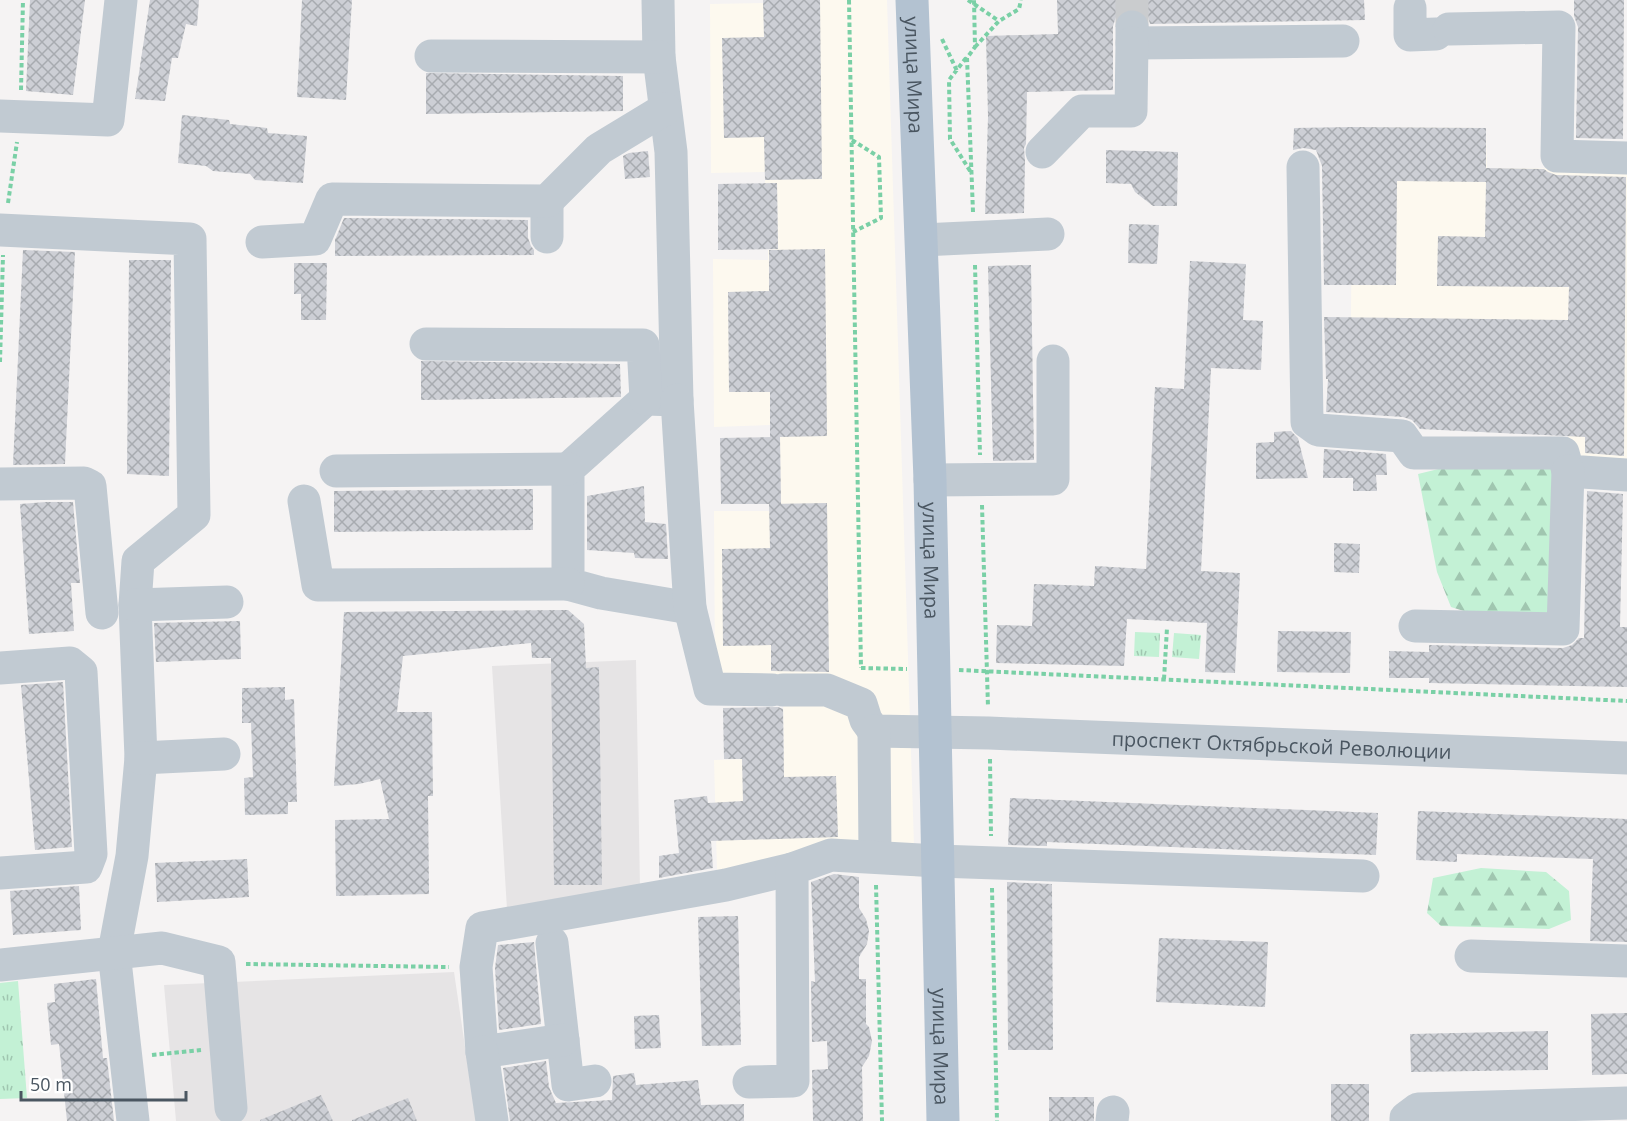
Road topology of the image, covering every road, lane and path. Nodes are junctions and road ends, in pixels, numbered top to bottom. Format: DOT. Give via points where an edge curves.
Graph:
graph roads {
  1 [pos="23,0"];
  2 [pos="121,0"];
  3 [pos="658,0"];
  4 [pos="849,0"];
  5 [pos="912,0"];
  6 [pos="968,0"];
  7 [pos="974,0"];
  8 [pos="1021,0"];
  9 [pos="974,6"];
  10 [pos="1410,8"];
  11 [pos="999,21"];
  12 [pos="941,35"];
  13 [pos="1343,41"];
  14 [pos="975,47"];
  15 [pos="431,56"];
  16 [pos="659,57"];
  17 [pos="967,58"];
  18 [pos="957,71"];
  19 [pos="665,109"];
  20 [pos="10,117"];
  21 [pos="851,140"];
  22 [pos="1042,152"];
  23 [pos="1627,158"];
  24 [pos="1303,167"];
  25 [pos="972,174"];
  26 [pos="547,201"];
  27 [pos="2,230"];
  28 [pos="853,232"];
  29 [pos="1048,234"];
  30 [pos="547,237"];
  31 [pos="974,237"];
  32 [pos="922,240"];
  33 [pos="262,242"];
  34 [pos="426,344"];
  35 [pos="1053,361"];
  36 [pos="0,362"];
  37 [pos="662,400"];
  38 [pos="567,469"];
  39 [pos="336,471"];
  40 [pos="1568,471"];
  41 [pos="1627,475"];
  42 [pos="981,479"];
  43 [pos="930,480"];
  44 [pos="0,484"];
  45 [pos="304,501"];
  46 [pos="568,584"];
  47 [pos="227,602"];
  48 [pos="135,605"];
  49 [pos="690,608"];
  50 [pos="102,613"];
  51 [pos="1414,626"];
  52 [pos="1167,628"];
  53 [pos="0,668"];
  54 [pos="861,668"];
  55 [pos="935,670"];
  56 [pos="987,670"];
  57 [pos="1164,679"];
  58 [pos="1627,701"];
  59 [pos="868,718"];
  60 [pos="936,731"];
  61 [pos="989,733"];
  62 [pos="224,754"];
  63 [pos="141,758"];
  64 [pos="1627,758"];
  65 [pos="875,856"];
  66 [pos="938,861"];
  67 [pos="992,862"];
  68 [pos="792,869"];
  69 [pos="0,873"];
  70 [pos="1363,876"];
  71 [pos="552,943"];
  72 [pos="114,952"];
  73 [pos="1472,956"];
  74 [pos="1627,961"];
  75 [pos="219,962"];
  76 [pos="0,965"];
  77 [pos="476,967"];
  78 [pos="563,1040"];
  79 [pos="482,1052"];
  80 [pos="168,1053"];
  81 [pos="150,1055"];
  82 [pos="595,1081"];
  83 [pos="749,1082"];
  84 [pos="1627,1103"];
  85 [pos="231,1108"];
  86 [pos="1539,1113"];
  87 [pos="133,1121"];
  88 [pos="492,1121"];
  89 [pos="882,1121"];
  90 [pos="943,1121"];
  91 [pos="997,1121"];
  92 [pos="1406,1121"];
  1 -- 20 [label="path"];
  2 -- 20 [label="street" via="108,120"];
  3 -- 16 [label="street"];
  4 -- 21 [label="path"];
  5 -- 32 [label="main road, улица Мира"];
  6 -- 9 [label="path"];
  7 -- 9 [label="path"];
  8 -- 11 [label="path" via="1019,9"];
  9 -- 11 [label="path"];
  9 -- 14 [label="path"];
  10 -- 23 [label="street" via="1410,35 1559,27 1557,156"];
  11 -- 14 [label="path"];
  12 -- 18 [label="path"];
  13 -- 22 [label="street" via="1132,35 1131,111 1082,111"];
  14 -- 17 [label="path"];
  15 -- 16 [label="street"];
  16 -- 19 [label="street"];
  17 -- 18 [label="path"];
  17 -- 25 [label="path"];
  18 -- 25 [label="path" via="949,80 950,139"];
  19 -- 26 [label="street" via="599,149"];
  19 -- 37 [label="street" via="671,152"];
  20 -- 27 [label="path"];
  21 -- 28 [label="path"];
  21 -- 28 [label="path" via="879,157 881,218"];
  24 -- 40 [label="street" via="1307,422 1318,430 1402,436 1414,453 1563,453"];
  25 -- 31 [label="path"];
  26 -- 30 [label="street"];
  26 -- 33 [label="street" via="332,199 315,239"];
  27 -- 36 [label="path"];
  27 -- 48 [label="street" via="190,239 194,515 138,561"];
  28 -- 54 [label="path"];
  29 -- 31 [label="street"];
  31 -- 32 [label="street"];
  31 -- 42 [label="path"];
  32 -- 43 [label="main road, улица Мира"];
  34 -- 37 [label="street" via="643,345"];
  35 -- 42 [label="street" via="1053,479"];
  37 -- 38 [label="street"];
  37 -- 49 [label="street"];
  38 -- 39 [label="street"];
  38 -- 46 [label="street"];
  40 -- 41 [label="street"];
  40 -- 51 [label="street" via="1563,629"];
  42 -- 43 [label="street"];
  42 -- 56 [label="path"];
  43 -- 55 [label="main road, улица Мира"];
  44 -- 50 [label="street" via="90,486"];
  45 -- 46 [label="street" via="318,585"];
  46 -- 49 [label="street"];
  47 -- 48 [label="street"];
  48 -- 63 [label="street"];
  49 -- 59 [label="street" via="710,689 826,690"];
  52 -- 57 [label="path"];
  53 -- 69 [label="street" via="70,663 81,672 92,854 86,867"];
  54 -- 55 [label="path"];
  54 -- 59 [label="path"];
  55 -- 56 [label="path"];
  55 -- 60 [label="main road, улица Мира"];
  56 -- 57 [label="path"];
  56 -- 61 [label="path"];
  57 -- 58 [label="path"];
  59 -- 60 [label="street, проспект Октябрьской Революции"];
  59 -- 65 [label="street"];
  60 -- 61 [label="street, проспект Октябрьской Революции"];
  60 -- 66 [label="main road, улица Мира"];
  61 -- 64 [label="street, проспект Октябрьской Революции"];
  61 -- 67 [label="path"];
  62 -- 63 [label="street"];
  63 -- 72 [label="street" via="132,856"];
  65 -- 66 [label="street"];
  65 -- 68 [label="street" via="831,855"];
  65 -- 89 [label="path"];
  66 -- 67 [label="street"];
  66 -- 90 [label="main road, улица Мира"];
  67 -- 70 [label="street"];
  67 -- 91 [label="path"];
  68 -- 77 [label="street" via="726,885 482,928"];
  68 -- 83 [label="street" via="793,1081"];
  71 -- 78 [label="street"];
  72 -- 75 [label="street" via="162,948"];
  72 -- 76 [label="street"];
  72 -- 87 [label="street"];
  73 -- 74 [label="street"];
  75 -- 77 [label="path"];
  75 -- 85 [label="street"];
  77 -- 79 [label="street"];
  78 -- 79 [label="street"];
  78 -- 82 [label="street" via="568,1084"];
  79 -- 88 [label="street"];
  80 -- 81 [label="path"];
  84 -- 86 [label="street"];
  86 -- 92 [label="street" via="1418,1109"];
}
